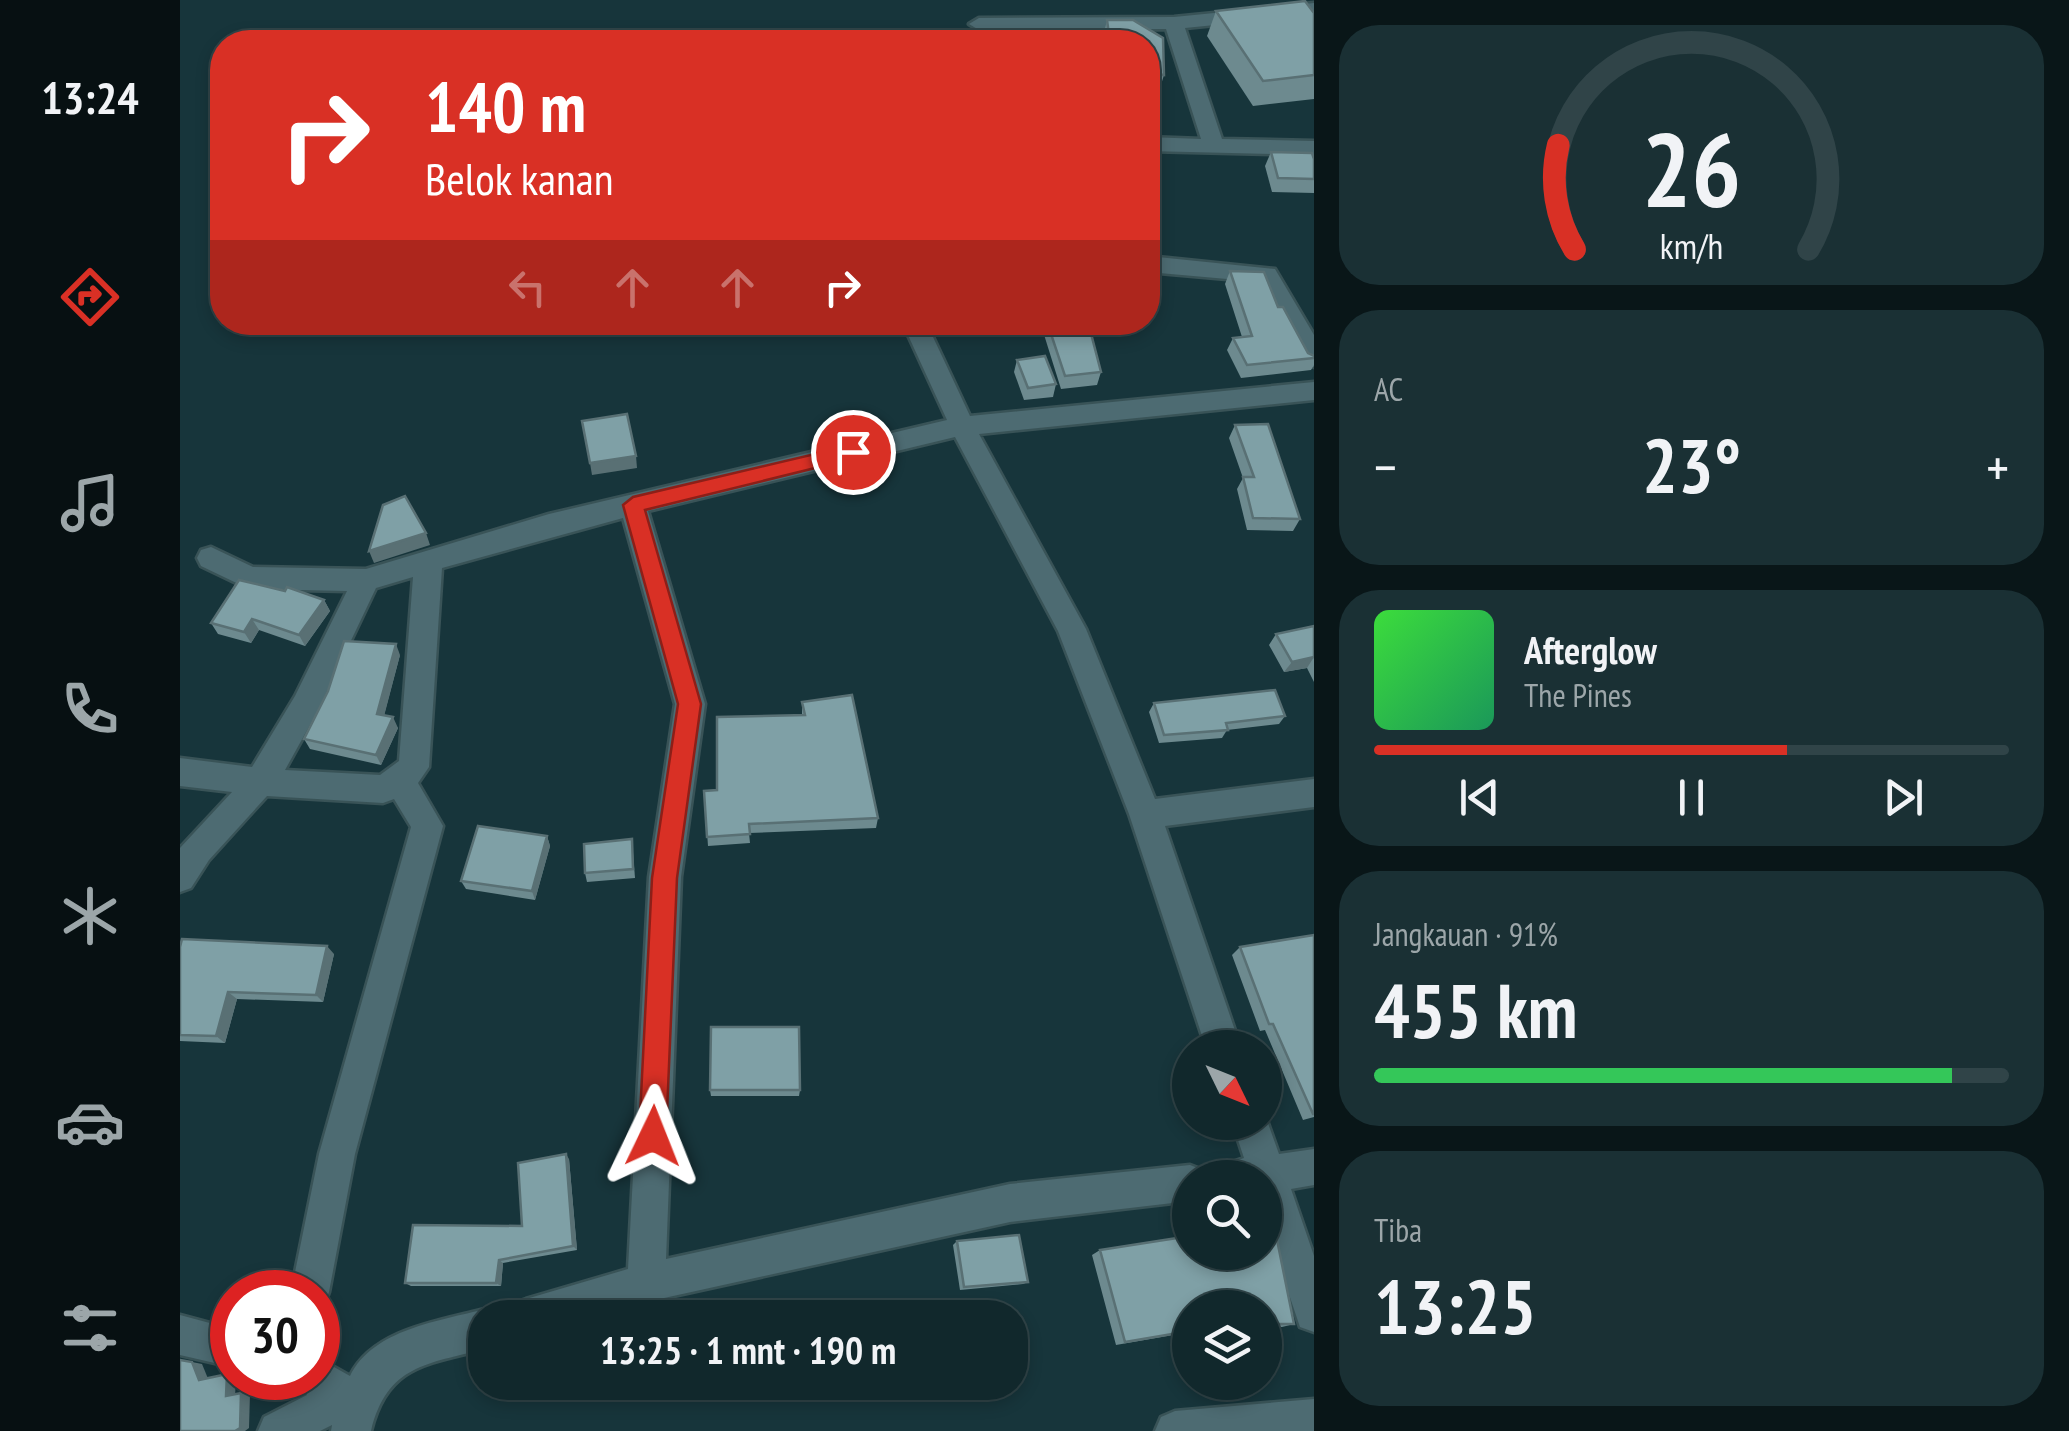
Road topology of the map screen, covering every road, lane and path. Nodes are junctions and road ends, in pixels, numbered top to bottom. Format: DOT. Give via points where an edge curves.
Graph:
graph roads {
  1 [pos="991,0"];
  2 [pos="1314,9"];
  3 [pos="1174,23"];
  4 [pos="982,30"];
  5 [pos="1039,30"];
  6 [pos="1160,145"];
  7 [pos="1214,147"];
  8 [pos="1314,148"];
  9 [pos="1160,265"];
  10 [pos="920,335"];
  11 [pos="1314,358"];
  12 [pos="1314,392"];
  13 [pos="962,426"];
  14 [pos="633,505"];
  15 [pos="211,558"];
  16 [pos="428,563"];
  17 [pos="366,580"];
  18 [pos="180,772"];
  19 [pos="400,780"];
  20 [pos="260,782"];
  21 [pos="1314,793"];
  22 [pos="1145,814"];
  23 [pos="180,877"];
  24 [pos="1218,1030"];
  25 [pos="1314,1167"];
  26 [pos="1282,1172"];
  27 [pos="1172,1185"];
  28 [pos="1282,1242"];
  29 [pos="314,1270"];
  30 [pos="646,1283"];
  31 [pos="588,1300"];
  32 [pos="1314,1313"];
  33 [pos="468,1334"];
  34 [pos="180,1335"];
  35 [pos="210,1342"];
  36 [pos="341,1409"];
  37 [pos="1314,1418"];
  38 [pos="278,1431"];
  39 [pos="1175,1431"];
  1 -- 4 [label="street"];
  2 -- 3 [label="street"];
  3 -- 5 [label="street"];
  3 -- 7 [label="street"];
  6 -- 7 [label="street"];
  7 -- 8 [label="street"];
  9 -- 11 [label="street" via="1267,275"];
  10 -- 13 [label="street"];
  12 -- 13 [label="street"];
  13 -- 14 [label="street"];
  13 -- 22 [label="street" via="1072,629"];
  14 -- 16 [label="street"];
  14 -- 30 [label="street" via="690,704 665,878"];
  15 -- 17 [label="street" via="249,578"];
  16 -- 17 [label="street"];
  16 -- 19 [label="street" via="414,767"];
  17 -- 20 [label="street" via="302,714"];
  18 -- 20 [label="street"];
  19 -- 20 [label="street" via="382,788"];
  19 -- 29 [label="street" via="428,826 337,1154"];
  20 -- 23 [label="street" via="192,851"];
  21 -- 22 [label="street"];
  22 -- 24 [label="street"];
  25 -- 26 [label="street"];
  27 -- 30 [label="street" via="1010,1202"];
  28 -- 32 [label="street"];
  30 -- 31 [label="street"];
  33 -- 36 [label="street" via="380,1365"];
  34 -- 35 [label="street"];
  36 -- 38 [label="street"];
  37 -- 39 [label="street"];
}
